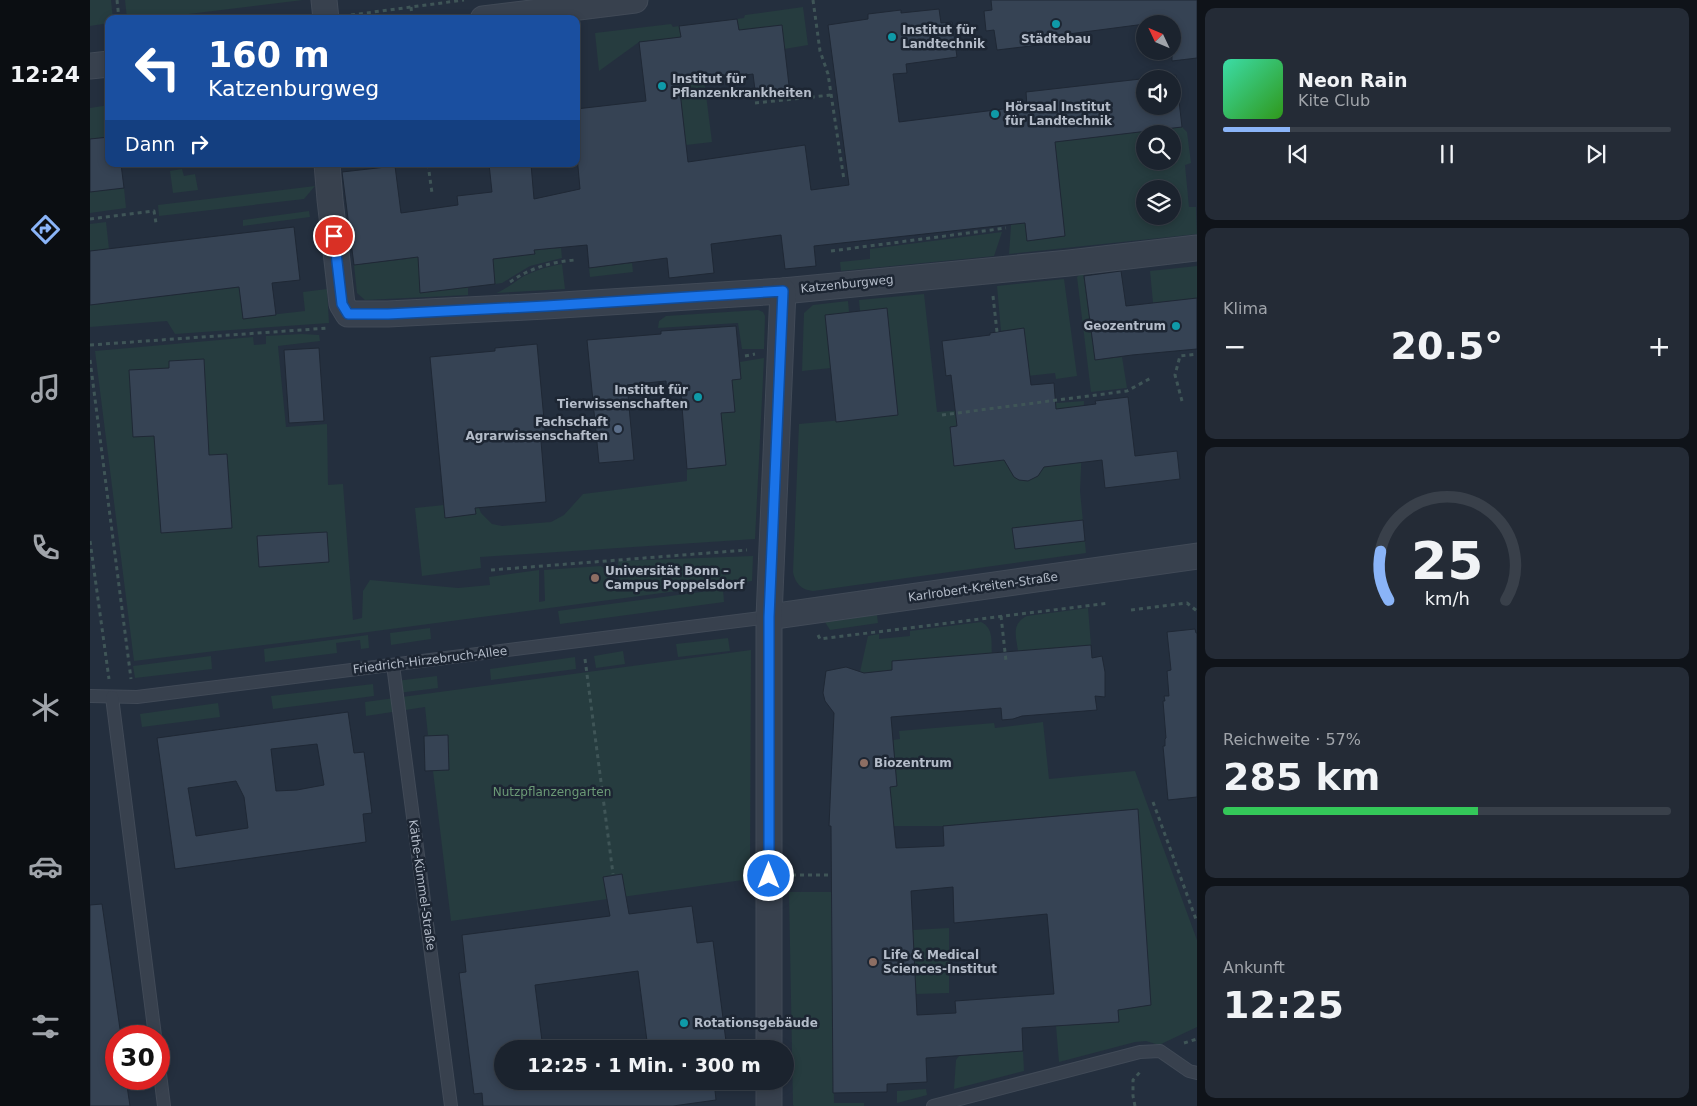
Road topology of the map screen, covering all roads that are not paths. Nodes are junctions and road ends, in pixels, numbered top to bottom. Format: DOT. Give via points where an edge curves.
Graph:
graph roads {
  1 [pos="324,0"];
  2 [pos="635,0"];
  3 [pos="326,15"];
  4 [pos="515,15"];
  5 [pos="105,64"];
  6 [pos="90,66"];
  7 [pos="328,167"];
  8 [pos="1197,248"];
  9 [pos="783,291"];
  10 [pos="1197,556"];
  11 [pos="769,617"];
  12 [pos="392,664"];
  13 [pos="90,696"];
  14 [pos="112,697"];
  15 [pos="154,1025"];
  16 [pos="769,1040"];
  17 [pos="1197,1073"];
  18 [pos="162,1090"];
  19 [pos="769,1090"];
  20 [pos="164,1106"];
  21 [pos="451,1106"];
  22 [pos="769,1106"];
  23 [pos="933,1106"];
  1 -- 3 [label="street"];
  2 -- 4 [label="street"];
  5 -- 6 [label="street"];
  7 -- 9 [label="street, Katzenburgweg" via="342,304 348,314"];
  8 -- 9 [label="street, Katzenburgweg"];
  9 -- 11 [label="street"];
  10 -- 11 [label="street, Karlrobert-Kreiten-Straße"];
  11 -- 12 [label="lane, Friedrich-Hirzebruch-Allee"];
  11 -- 16 [label="street"];
  12 -- 14 [label="lane, Friedrich-Hirzebruch-Allee" via="134,697"];
  12 -- 21 [label="lane, Käthe-Kümmel-Straße"];
  13 -- 14 [label="lane, Friedrich-Hirzebruch-Allee"];
  14 -- 15 [label="lane"];
  17 -- 23 [label="lane" via="1160,1051 1140,1052"];
  18 -- 20 [label="lane"];
  19 -- 22 [label="street"];
}
